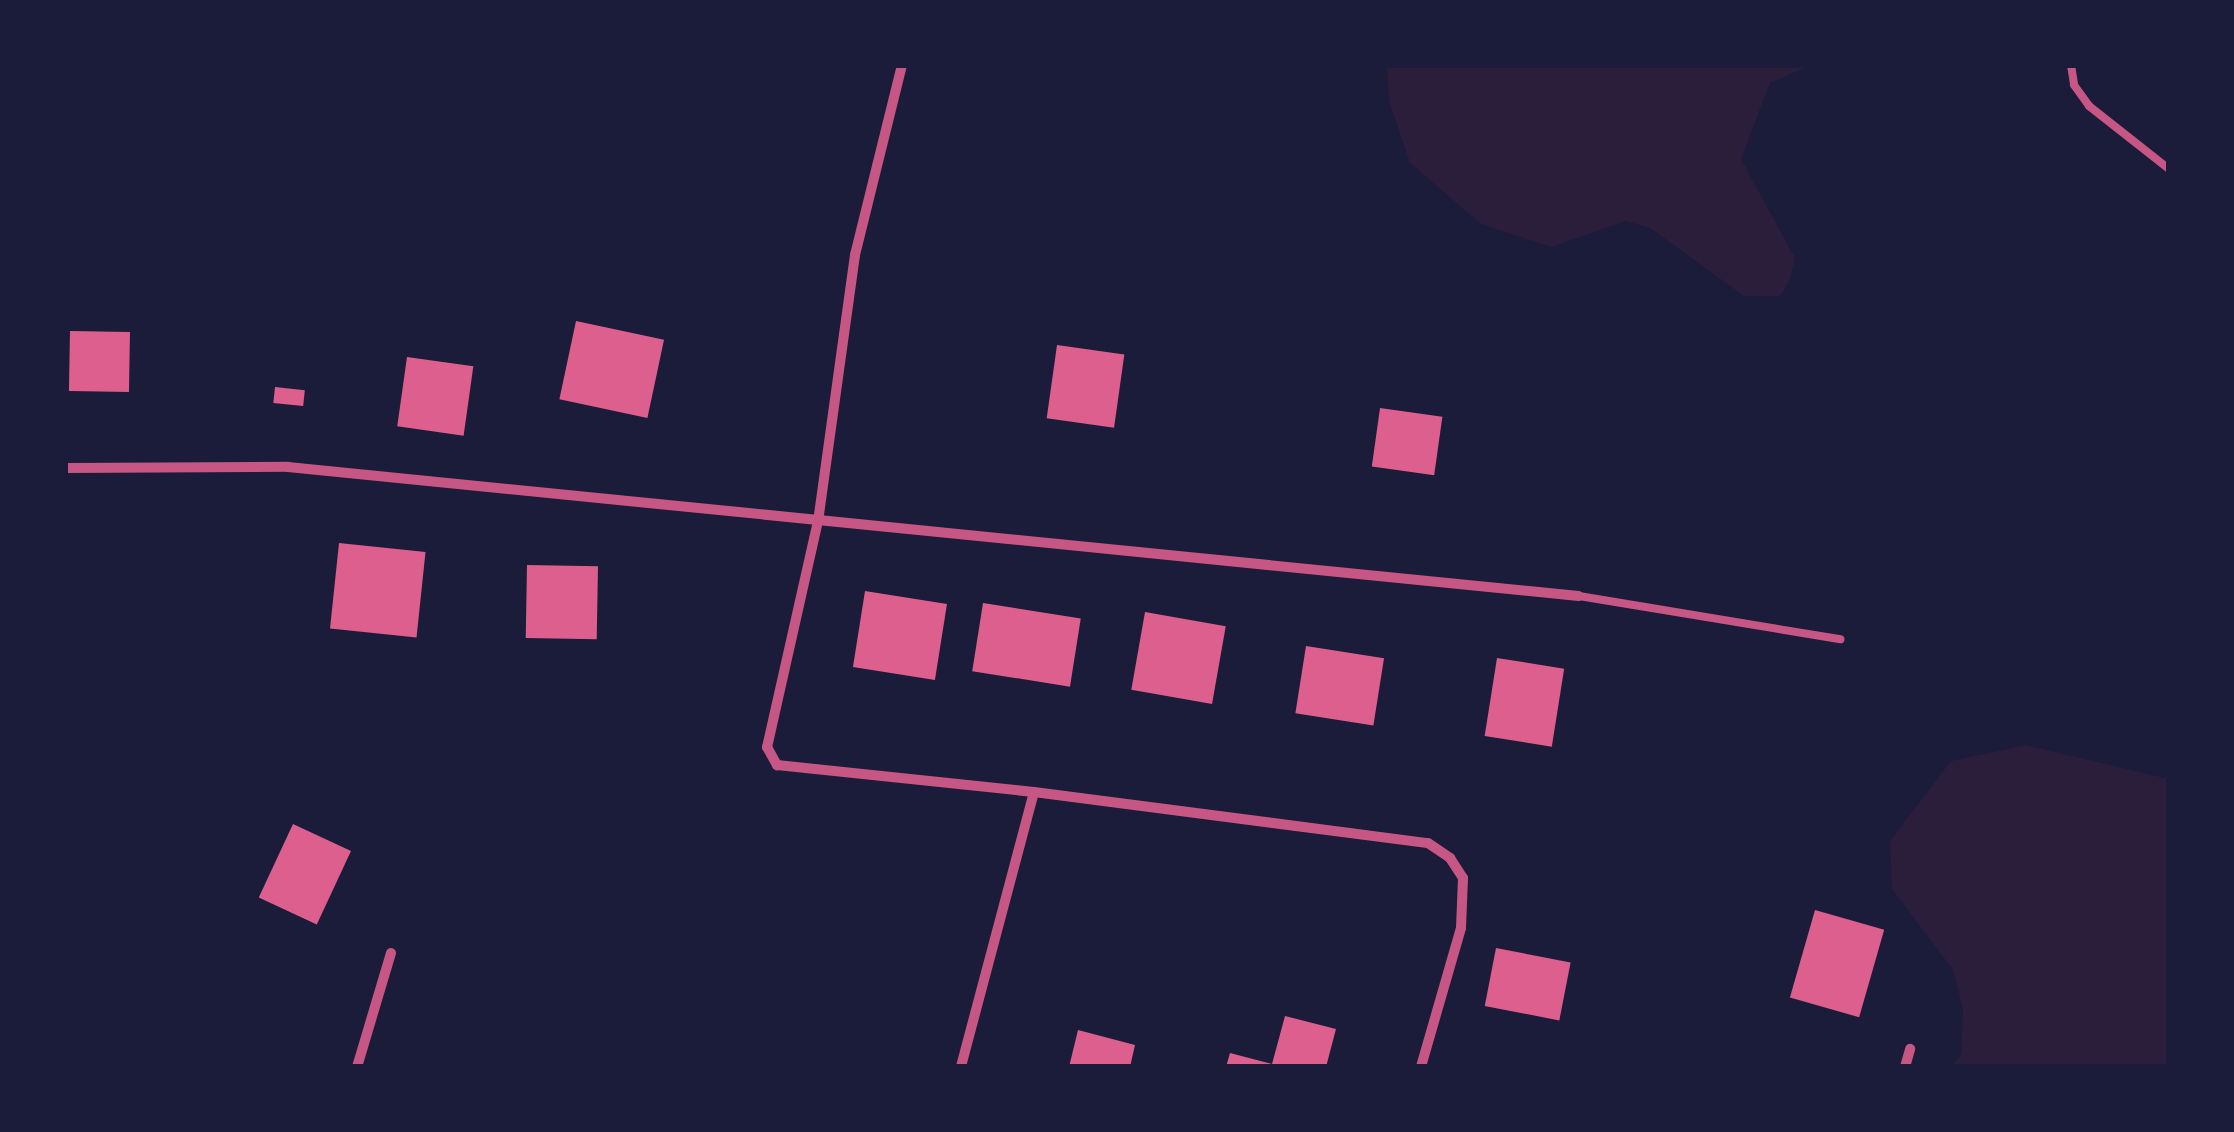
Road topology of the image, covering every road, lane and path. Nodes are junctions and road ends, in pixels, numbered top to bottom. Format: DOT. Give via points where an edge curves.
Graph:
graph roads {
  1 [pos="902,65"];
  2 [pos="2071,65"];
  3 [pos="2169,169"];
  4 [pos="65,468"];
  5 [pos="818,521"];
  6 [pos="1578,596"];
  7 [pos="1840,638"];
  8 [pos="1034,792"];
  9 [pos="391,953"];
  10 [pos="1910,1049"];
  11 [pos="357,1067"];
  12 [pos="961,1067"];
  13 [pos="1421,1067"];
  14 [pos="1904,1067"];
  1 -- 5 [label="street" via="855,255"];
  2 -- 3 [label="lane" via="2074,85 2089,106"];
  4 -- 5 [label="street" via="288,466"];
  5 -- 6 [label="street"];
  5 -- 8 [label="street" via="768,722 770,758 777,765"];
  6 -- 7 [label="lane"];
  8 -- 12 [label="street"];
  8 -- 13 [label="street" via="1428,843 1450,858 1463,878 1461,928"];
  9 -- 11 [label="street"];
  10 -- 14 [label="street"];
}
